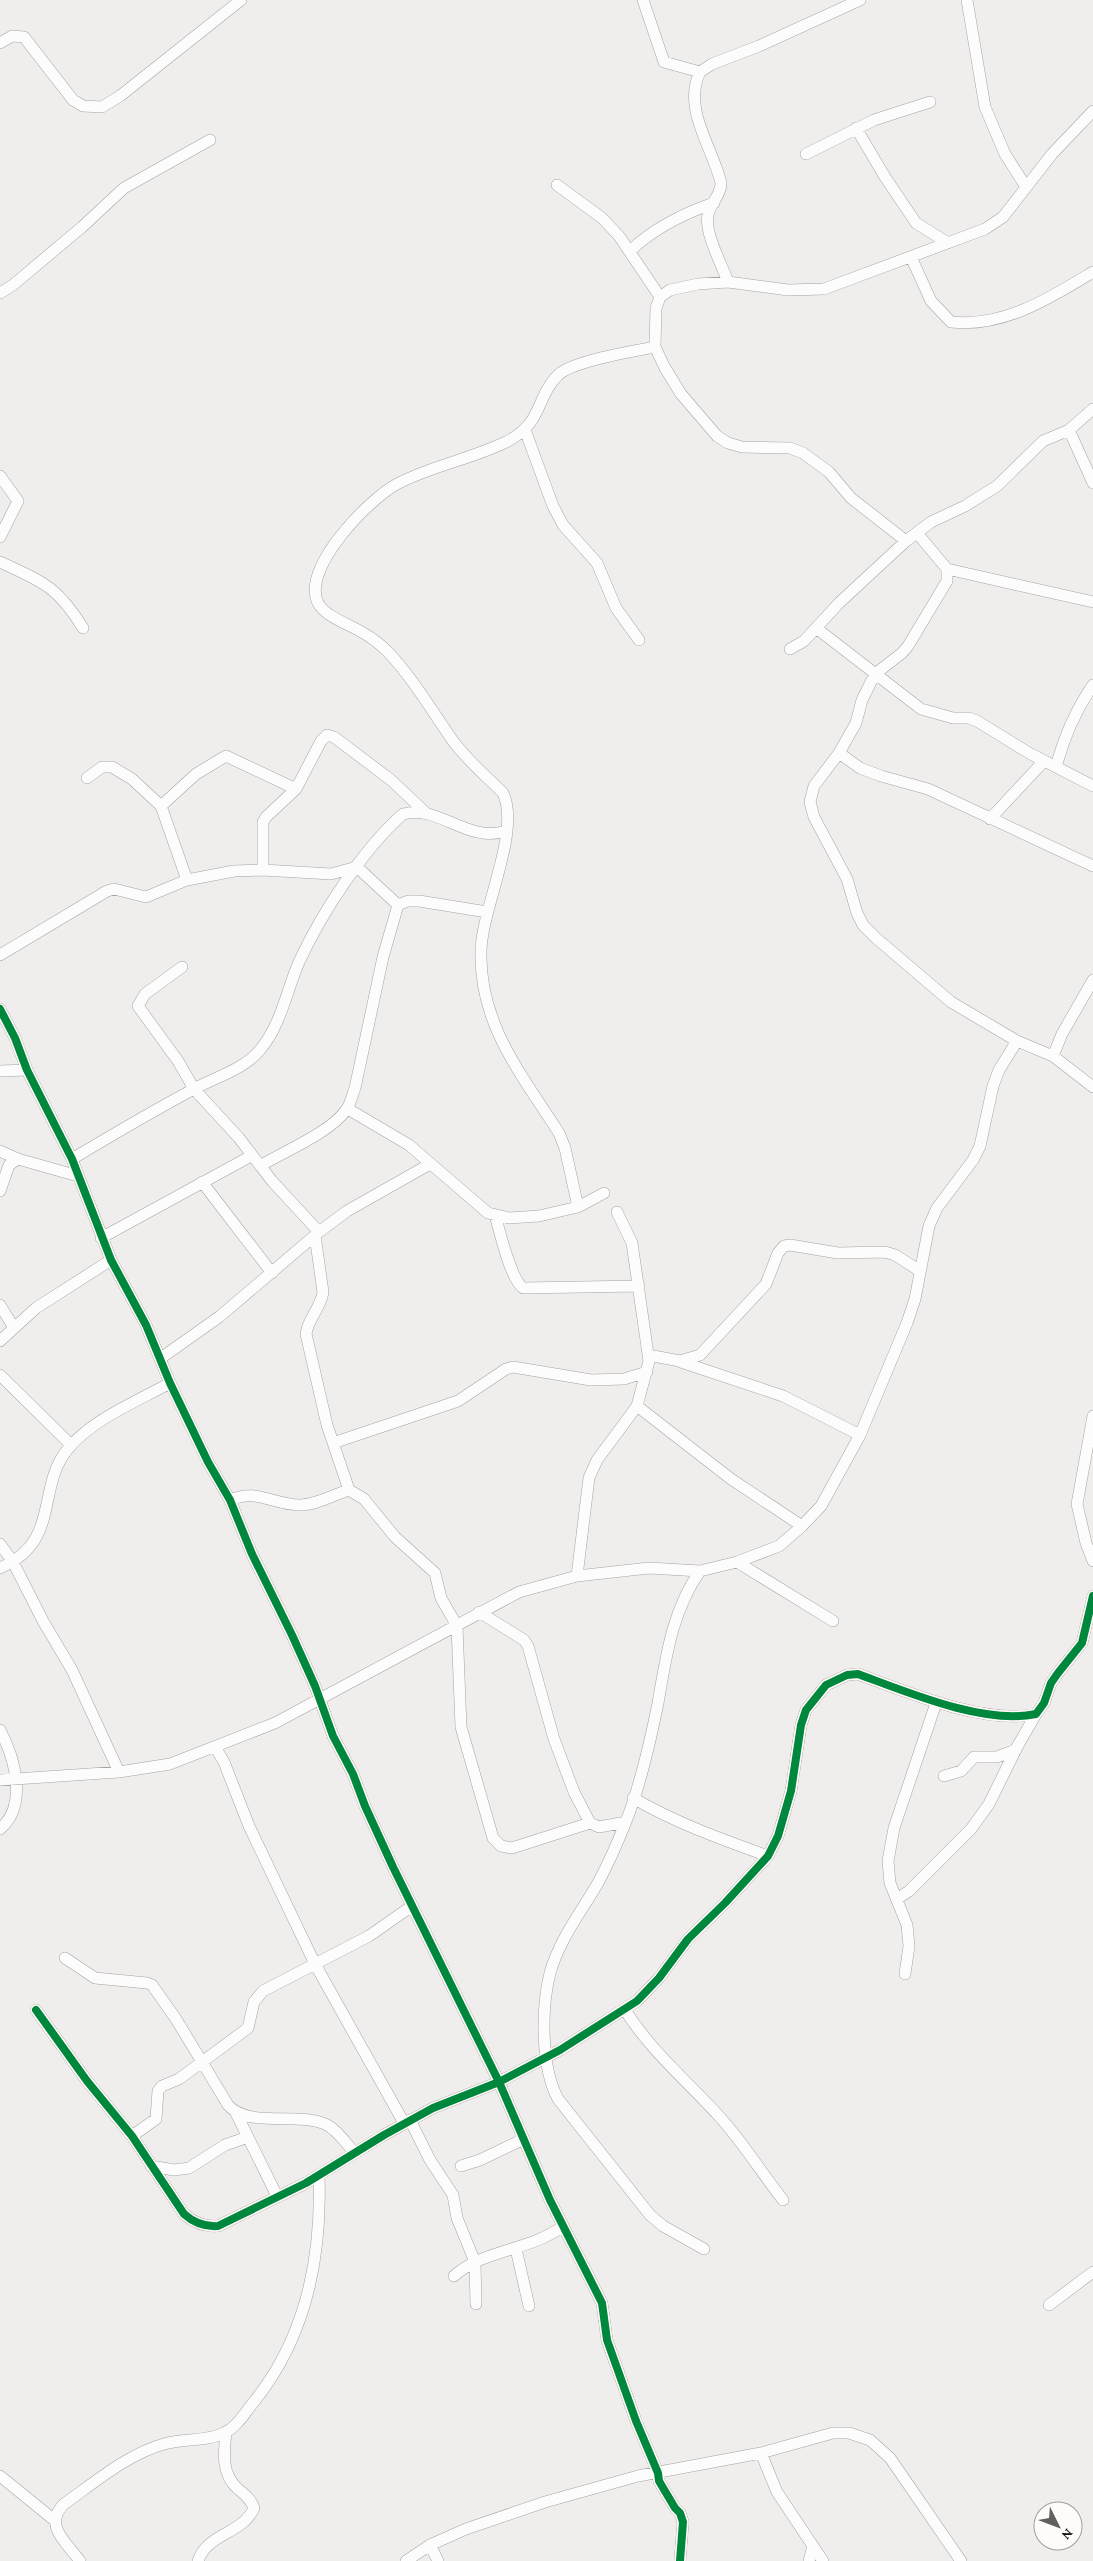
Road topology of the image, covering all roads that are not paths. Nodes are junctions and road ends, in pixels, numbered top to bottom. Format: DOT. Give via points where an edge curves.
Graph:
graph roads {
  1 [pos="241,0"];
  2 [pos="643,0"];
  3 [pos="860,0"];
  4 [pos="967,0"];
  5 [pos="0,43"];
  6 [pos="700,72"];
  7 [pos="930,102"];
  8 [pos="1093,111"];
  9 [pos="856,128"];
  10 [pos="210,140"];
  11 [pos="806,154"];
  12 [pos="557,185"];
  13 [pos="1026,187"];
  14 [pos="714,203"];
  15 [pos="948,243"];
  16 [pos="630,251"];
  17 [pos="911,257"];
  18 [pos="1093,272"];
  19 [pos="728,282"];
  20 [pos="0,293"];
  21 [pos="660,297"];
  22 [pos="655,346"];
  23 [pos="1093,409"];
  24 [pos="526,430"];
  25 [pos="1068,430"];
  26 [pos="0,476"];
  27 [pos="1093,483"];
  28 [pos="917,533"];
  29 [pos="0,537"];
  30 [pos="906,541"];
  31 [pos="0,562"];
  32 [pos="947,569"];
  33 [pos="1093,602"];
  34 [pos="83,628"];
  35 [pos="816,628"];
  36 [pos="639,640"];
  37 [pos="790,649"];
  38 [pos="875,674"];
  39 [pos="1093,685"];
  40 [pos="839,753"];
  41 [pos="1044,761"];
  42 [pos="1056,767"];
  43 [pos="87,778"];
  44 [pos="1093,786"];
  45 [pos="296,789"];
  46 [pos="161,806"];
  47 [pos="427,814"];
  48 [pos="990,819"];
  49 [pos="506,831"];
  50 [pos="1093,866"];
  51 [pos="357,867"];
  52 [pos="263,870"];
  53 [pos="187,880"];
  54 [pos="398,905"];
  55 [pos="487,912"];
  56 [pos="0,955"];
  57 [pos="182,967"];
  58 [pos="1093,980"];
  59 [pos="0,1009"];
  60 [pos="1017,1041"];
  61 [pos="1053,1056"];
  62 [pos="27,1070"];
  63 [pos="0,1071"];
  64 [pos="1093,1087"];
  65 [pos="194,1089"];
  66 [pos="348,1109"];
  67 [pos="0,1151"];
  68 [pos="251,1156"];
  69 [pos="18,1159"];
  70 [pos="72,1159"];
  71 [pos="430,1164"];
  72 [pos="260,1166"];
  73 [pos="78,1176"];
  74 [pos="202,1182"];
  75 [pos="0,1191"];
  76 [pos="604,1193"];
  77 [pos="578,1207"];
  78 [pos="617,1212"];
  79 [pos="495,1215"];
  80 [pos="317,1233"];
  81 [pos="101,1238"];
  82 [pos="111,1260"];
  83 [pos="920,1271"];
  84 [pos="272,1274"];
  85 [pos="639,1286"];
  86 [pos="0,1305"];
  87 [pos="14,1328"];
  88 [pos="0,1341"];
  89 [pos="648,1354"];
  90 [pos="161,1358"];
  91 [pos="680,1361"];
  92 [pos="647,1372"];
  93 [pos="0,1375"];
  94 [pos="170,1383"];
  95 [pos="637,1406"];
  96 [pos="1093,1416"];
  97 [pos="860,1435"];
  98 [pos="333,1443"];
  99 [pos="71,1445"];
  100 [pos="349,1490"];
  101 [pos="230,1500"];
  102 [pos="802,1526"];
  103 [pos="0,1544"];
  104 [pos="1093,1561"];
  105 [pos="13,1562"];
  106 [pos="737,1562"];
  107 [pos="0,1568"];
  108 [pos="700,1571"];
  109 [pos="577,1576"];
  110 [pos="1093,1596"];
  111 [pos="479,1612"];
  112 [pos="833,1621"];
  113 [pos="457,1626"];
  114 [pos="320,1699"];
  115 [pos="936,1703"];
  116 [pos="1036,1714"];
  117 [pos="0,1730"];
  118 [pos="216,1747"];
  119 [pos="1016,1750"];
  120 [pos="119,1772"];
  121 [pos="944,1776"];
  122 [pos="17,1778"];
  123 [pos="0,1780"];
  124 [pos="633,1798"];
  125 [pos="626,1822"];
  126 [pos="590,1823"];
  127 [pos="0,1830"];
  128 [pos="768,1856"];
  129 [pos="897,1899"];
  130 [pos="412,1906"];
  131 [pos="65,1958"];
  132 [pos="315,1964"];
  133 [pos="905,1974"];
  134 [pos="36,2010"];
  135 [pos="626,2010"];
  136 [pos="546,2057"];
  137 [pos="202,2062"];
  138 [pos="499,2082"];
  139 [pos="236,2114"];
  140 [pos="407,2122"];
  141 [pos="132,2136"];
  142 [pos="248,2138"];
  143 [pos="522,2140"];
  144 [pos="355,2154"];
  145 [pos="151,2166"];
  146 [pos="461,2166"];
  147 [pos="319,2176"];
  148 [pos="277,2196"];
  149 [pos="783,2200"];
  150 [pos="563,2226"];
  151 [pos="516,2249"];
  152 [pos="704,2250"];
  153 [pos="476,2262"];
  154 [pos="1093,2272"];
  155 [pos="454,2276"];
  156 [pos="476,2304"];
  157 [pos="1049,2305"];
  158 [pos="529,2306"];
  159 [pos="226,2432"];
  160 [pos="761,2453"];
  161 [pos="658,2473"];
  162 [pos="0,2476"];
  163 [pos="54,2519"];
  164 [pos="430,2545"];
  165 [pos="813,2546"];
  166 [pos="80,2561"];
  167 [pos="198,2561"];
  168 [pos="406,2561"];
  169 [pos="438,2561"];
  170 [pos="680,2561"];
  171 [pos="809,2561"];
  172 [pos="823,2561"];
  173 [pos="961,2561"];
  1 -- 5 [label="street" via="162,64 102,107 83,106 73,100 24,37 12,36"];
  2 -- 6 [label="street" via="664,62"];
  3 -- 6 [label="street"];
  4 -- 13 [label="street" via="985,107 1005,154"];
  6 -- 14 [label="street" via="696,114 721,183"];
  7 -- 9 [label="street"];
  8 -- 13 [label="street"];
  9 -- 11 [label="street"];
  9 -- 15 [label="street" via="912,218 922,228"];
  10 -- 20 [label="street" via="124,188 82,227"];
  12 -- 16 [label="street" via="602,218"];
  13 -- 15 [label="street" via="1003,217 990,226"];
  14 -- 16 [label="street" via="683,214"];
  14 -- 19 [label="street" via="708,213 708,229"];
  15 -- 17 [label="street"];
  16 -- 21 [label="street"];
  17 -- 18 [label="street" via="922,284 951,322 964,323 1012,314 1035,305"];
  17 -- 19 [label="street" via="824,289 788,290"];
  19 -- 21 [label="street" via="688,286 670,290"];
  21 -- 22 [label="street" via="656,308"];
  22 -- 24 [label="street" via="616,354 560,374 552,382"];
  22 -- 30 [label="street" via="664,368 681,394 717,436 742,447 790,448 803,453 829,472 851,498"];
  23 -- 25 [label="street"];
  24 -- 36 [label="street" via="556,512 563,525 603,572 616,608"];
  24 -- 49 [label="street" via="506,442 411,478 386,491 334,545 318,573 316,587 320,605 388,652 409,676 454,742 503,793 510,815"];
  25 -- 27 [label="street"];
  25 -- 28 [label="street" via="1043,441 997,486 981,497 931,522"];
  26 -- 29 [label="street" via="18,501"];
  28 -- 30 [label="street"];
  28 -- 32 [label="street"];
  30 -- 35 [label="street"];
  31 -- 34 [label="street" via="52,588"];
  32 -- 33 [label="street"];
  32 -- 38 [label="street" via="943,588 908,646"];
  35 -- 37 [label="street" via="804,641"];
  35 -- 38 [label="street"];
  38 -- 40 [label="street" via="862,700 856,723"];
  38 -- 41 [label="street" via="920,710 953,718 969,718"];
  39 -- 42 [label="street" via="1073,717"];
  40 -- 48 [label="street" via="860,768 928,790"];
  40 -- 60 [label="street" via="814,786 810,802 814,817 847,879 856,913 863,925 951,1002"];
  41 -- 42 [label="street"];
  41 -- 48 [label="street"];
  42 -- 44 [label="street"];
  43 -- 46 [label="street" via="102,767 112,766 132,779"];
  45 -- 46 [label="street" via="226,756 196,774"];
  45 -- 47 [label="street" via="321,741 331,736 391,780"];
  45 -- 52 [label="street" via="263,822"];
  46 -- 53 [label="street"];
  47 -- 49 [label="street" via="462,829 487,835"];
  47 -- 51 [label="street" via="403,814"];
  48 -- 50 [label="street"];
  49 -- 55 [label="street" via="497,881"];
  51 -- 52 [label="street" via="331,874"];
  51 -- 54 [label="street"];
  51 -- 65 [label="street" via="316,930 270,1036 259,1051 251,1059"];
  52 -- 53 [label="street" via="234,871"];
  53 -- 56 [label="street" via="146,897 114,889 107,891"];
  54 -- 55 [label="street" via="419,901"];
  54 -- 66 [label="street"];
  55 -- 77 [label="street" via="480,952 485,993 494,1026 502,1045 559,1133"];
  57 -- 65 [label="street" via="145,994 138,1006"];
  58 -- 61 [label="street"];
  59 -- 62 [label="street"];
  60 -- 61 [label="street"];
  60 -- 83 [label="street" via="993,1086 980,1146 937,1208 929,1226"];
  61 -- 64 [label="street"];
  62 -- 63 [label="street"];
  62 -- 70 [label="street"];
  65 -- 68 [label="street"];
  65 -- 70 [label="street"];
  66 -- 71 [label="street" via="408,1145"];
  66 -- 72 [label="street" via="321,1132"];
  67 -- 69 [label="street"];
  68 -- 72 [label="street"];
  68 -- 74 [label="street"];
  69 -- 73 [label="street"];
  69 -- 75 [label="street" via="9,1165"];
  70 -- 73 [label="street"];
  71 -- 79 [label="street" via="488,1213"];
  71 -- 80 [label="street"];
  72 -- 80 [label="street"];
  73 -- 81 [label="street"];
  74 -- 81 [label="street"];
  74 -- 84 [label="street"];
  76 -- 77 [label="street"];
  77 -- 79 [label="street" via="539,1216 509,1218"];
  78 -- 85 [label="street" via="632,1243"];
  79 -- 85 [label="street" via="513,1270 524,1288"];
  80 -- 84 [label="street"];
  80 -- 98 [label="street" via="323,1292 306,1334"];
  81 -- 82 [label="street"];
  82 -- 87 [label="street" via="57,1293"];
  82 -- 90 [label="street" via="134,1299"];
  83 -- 91 [label="street" via="885,1252 838,1253 790,1244 784,1246 758,1294 700,1355"];
  83 -- 97 [label="street" via="907,1323"];
  84 -- 90 [label="street"];
  85 -- 89 [label="street"];
  86 -- 87 [label="street"];
  87 -- 88 [label="street"];
  89 -- 91 [label="street"];
  89 -- 92 [label="street"];
  90 -- 94 [label="street"];
  91 -- 97 [label="street" via="783,1396"];
  92 -- 95 [label="street"];
  92 -- 98 [label="street" via="624,1379 591,1380 513,1367 458,1401"];
  93 -- 99 [label="street"];
  94 -- 99 [label="street" via="89,1429"];
  94 -- 101 [label="street"];
  95 -- 102 [label="street" via="731,1479"];
  95 -- 109 [label="street" via="597,1460 589,1478"];
  96 -- 104 [label="street" via="1077,1504"];
  97 -- 102 [label="street" via="821,1506"];
  98 -- 100 [label="street"];
  99 -- 105 [label="street" via="58,1464 44,1523 24,1554"];
  100 -- 101 [label="street" via="301,1505 250,1495"];
  100 -- 113 [label="street" via="364,1499 399,1541 435,1573 441,1598"];
  101 -- 114 [label="street"];
  102 -- 106 [label="street" via="779,1546"];
  103 -- 105 [label="street"];
  105 -- 107 [label="street"];
  105 -- 120 [label="street" via="42,1621 72,1670"];
  106 -- 108 [label="street"];
  106 -- 112 [label="street"];
  108 -- 109 [label="street" via="649,1568"];
  108 -- 124 [label="street" via="689,1587 671,1632 650,1735"];
  109 -- 111 [label="street" via="519,1592"];
  110 -- 116 [label="street" via="1082,1643 1055,1678"];
  111 -- 113 [label="street"];
  111 -- 126 [label="street" via="524,1640 528,1646 554,1739"];
  113 -- 114 [label="street"];
  113 -- 126 [label="street" via="462,1727 493,1838 501,1846 512,1848"];
  114 -- 118 [label="street" via="275,1723"];
  114 -- 130 [label="street"];
  115 -- 116 [label="street" via="1009,1717"];
  115 -- 128 [label="street" via="858,1674 847,1675 826,1685 813,1698 801,1725 791,1791 778,1836"];
  115 -- 129 [label="street" via="894,1828 888,1861 890,1883"];
  116 -- 119 [label="street"];
  117 -- 122 [label="street"];
  118 -- 120 [label="street" via="170,1764"];
  118 -- 132 [label="street" via="249,1826"];
  119 -- 121 [label="street" via="997,1757 974,1758 961,1771"];
  119 -- 129 [label="street" via="989,1804 971,1828 909,1891"];
  120 -- 122 [label="street"];
  122 -- 123 [label="street"];
  122 -- 127 [label="street" via="12,1812"];
  124 -- 125 [label="street"];
  124 -- 128 [label="street" via="660,1814"];
  125 -- 126 [label="street" via="599,1827"];
  125 -- 136 [label="street" via="610,1858 572,1924 550,1974 544,2037"];
  128 -- 135 [label="street" via="688,1939 649,1990"];
  129 -- 133 [label="street" via="907,1924 910,1946"];
  130 -- 132 [label="street" via="369,1936"];
  130 -- 138 [label="street"];
  131 -- 137 [label="street" via="95,1978 152,1985"];
  132 -- 137 [label="street" via="263,1992 254,2002 248,2028"];
  132 -- 140 [label="street"];
  134 -- 141 [label="street"];
  135 -- 136 [label="street"];
  135 -- 149 [label="street" via="658,2055 719,2116"];
  136 -- 138 [label="street"];
  136 -- 152 [label="street" via="550,2084 558,2099 650,2215"];
  137 -- 139 [label="street"];
  137 -- 141 [label="street" via="162,2086 157,2097 157,2117"];
  138 -- 140 [label="street"];
  138 -- 143 [label="street"];
  139 -- 142 [label="street"];
  139 -- 144 [label="street" via="295,2118 325,2124 332,2127"];
  140 -- 144 [label="street"];
  140 -- 153 [label="street" via="453,2195 457,2218"];
  141 -- 145 [label="street"];
  142 -- 145 [label="street" via="225,2145 189,2168 174,2170"];
  142 -- 148 [label="street"];
  143 -- 146 [label="street"];
  143 -- 150 [label="street"];
  144 -- 147 [label="street"];
  145 -- 148 [label="street" via="184,2214 195,2223 209,2227 218,2226"];
  147 -- 148 [label="street"];
  147 -- 159 [label="street" via="319,2224 314,2265 301,2321 268,2386 239,2422"];
  150 -- 151 [label="street" via="546,2238"];
  150 -- 161 [label="street" via="602,2303 607,2340"];
  151 -- 153 [label="street"];
  151 -- 158 [label="street"];
  153 -- 155 [label="street"];
  153 -- 156 [label="street"];
  154 -- 157 [label="street"];
  159 -- 163 [label="street" via="165,2443 146,2451 64,2504"];
  159 -- 167 [label="street" via="226,2471 254,2508 245,2521 206,2546"];
  160 -- 161 [label="street"];
  160 -- 165 [label="street" via="777,2492"];
  160 -- 173 [label="street" via="833,2433 849,2433 870,2440 890,2458"];
  161 -- 164 [label="street" via="510,2514"];
  161 -- 170 [label="street" via="683,2522"];
  162 -- 163 [label="street"];
  163 -- 166 [label="street" via="56,2528"];
  164 -- 168 [label="street"];
  164 -- 169 [label="street"];
  165 -- 171 [label="street"];
  165 -- 172 [label="street"];
}
